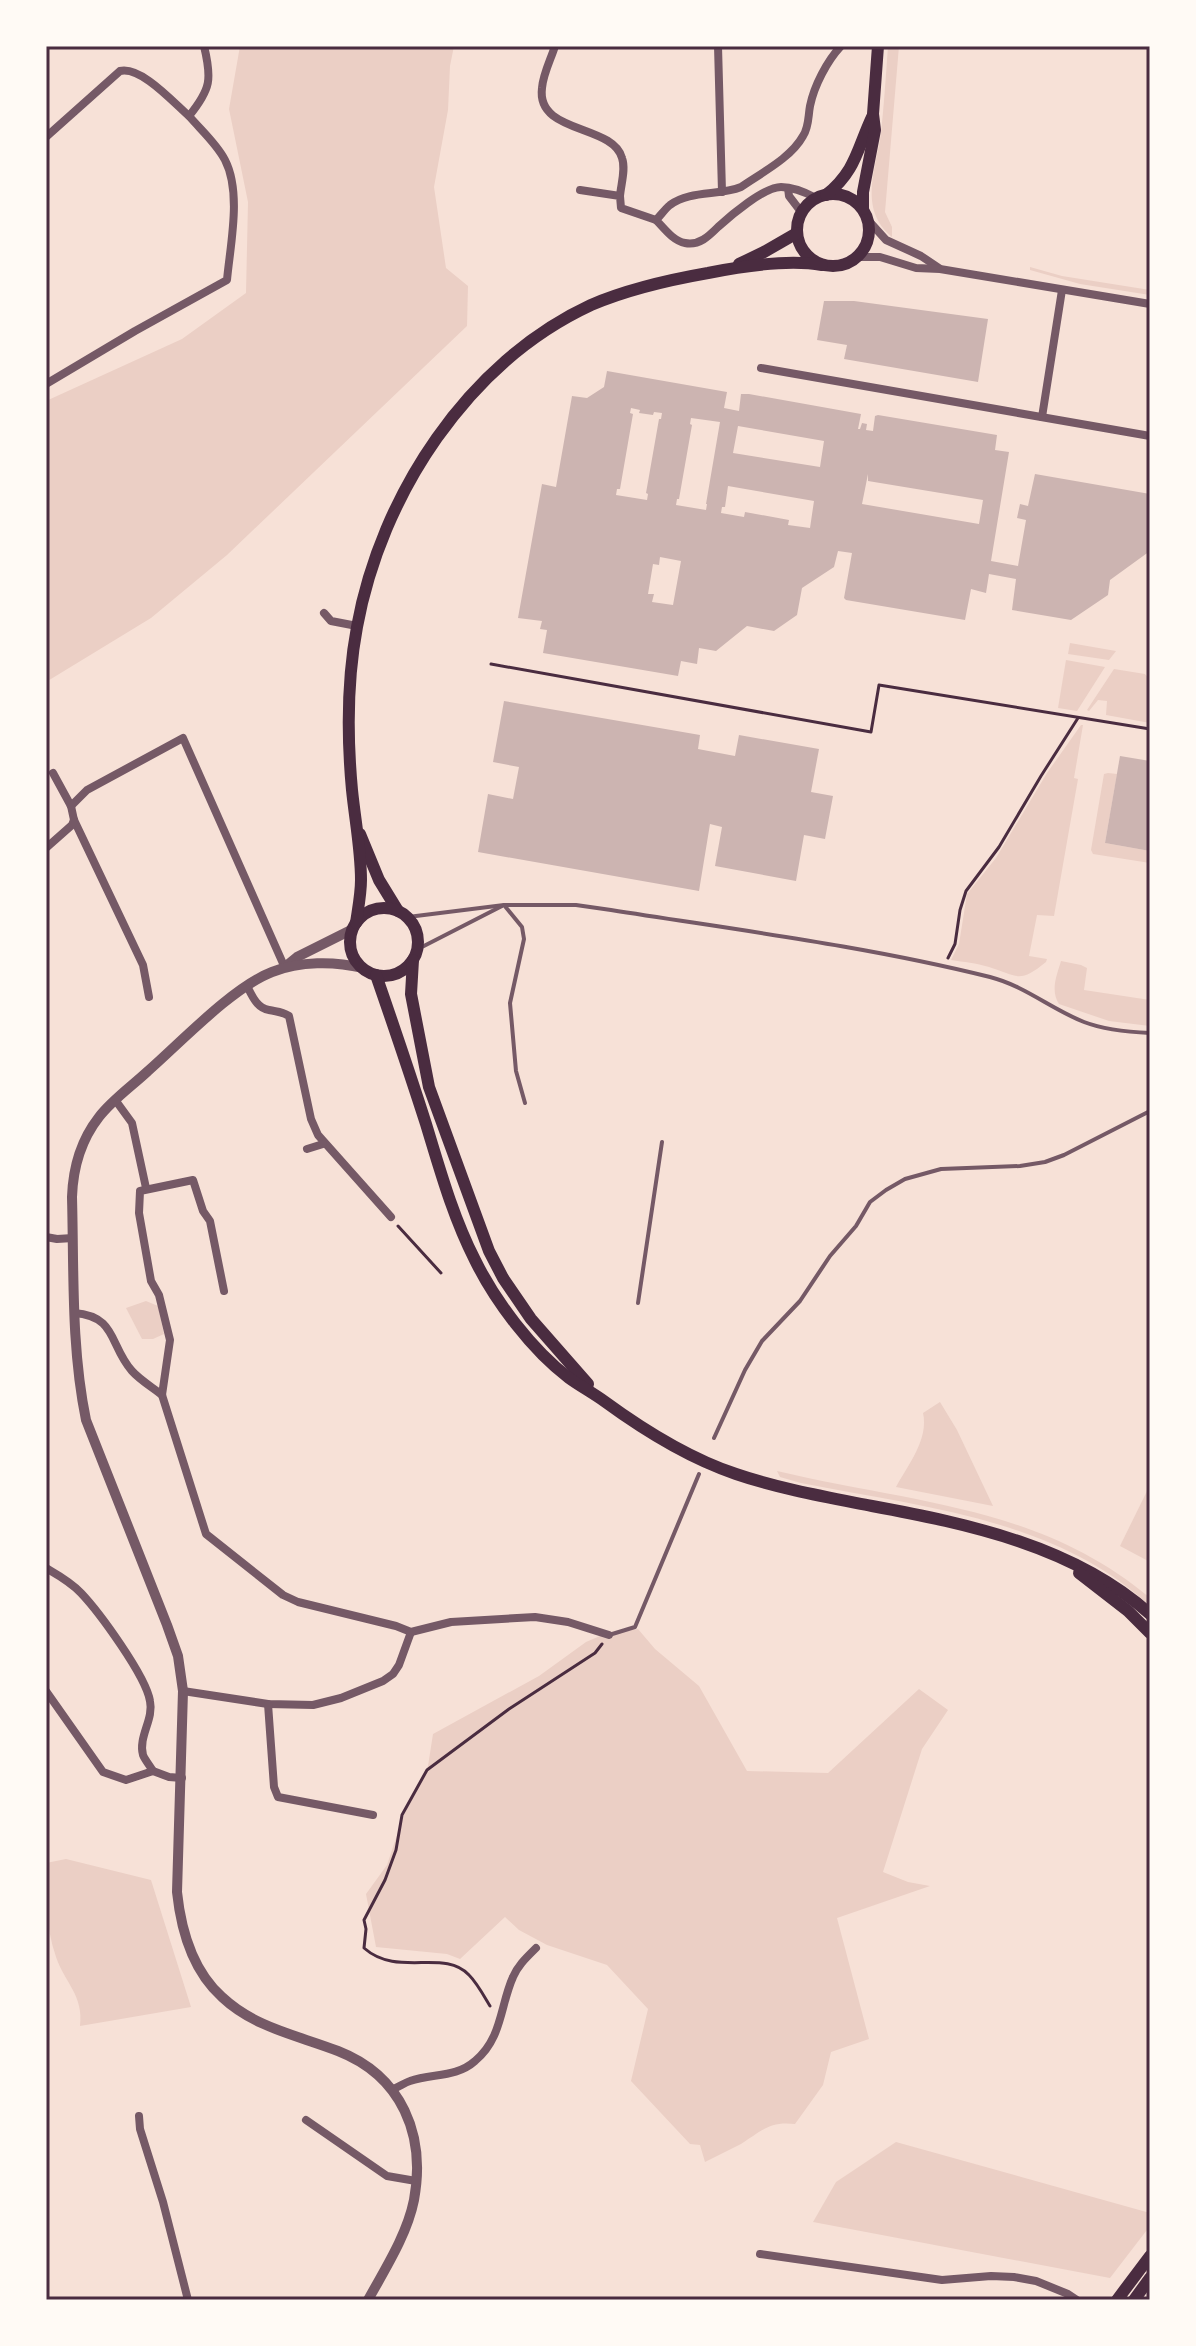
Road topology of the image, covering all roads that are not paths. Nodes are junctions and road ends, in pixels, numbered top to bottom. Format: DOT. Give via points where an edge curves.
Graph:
graph roads {
  1 [pos="204,46"];
  2 [pos="211,46"];
  3 [pos="555,46"];
  4 [pos="718,46"];
  5 [pos="841,46"];
  6 [pos="878,46"];
  7 [pos="208,63"];
  8 [pos="873,114"];
  9 [pos="189,116"];
  10 [pos="46,137"];
  11 [pos="788,188"];
  12 [pos="580,190"];
  13 [pos="722,192"];
  14 [pos="620,196"];
  15 [pos="821,196"];
  16 [pos="802,213"];
  17 [pos="866,215"];
  18 [pos="656,220"];
  19 [pos="797,233"];
  20 [pos="859,257"];
  21 [pos="822,265"];
  22 [pos="729,269"];
  23 [pos="940,269"];
  24 [pos="1062,290"];
  25 [pos="1150,304"];
  26 [pos="761,368"];
  27 [pos="46,384"];
  28 [pos="1042,417"];
  29 [pos="1150,436"];
  30 [pos="324,613"];
  31 [pos="357,626"];
  32 [pos="53,773"];
  33 [pos="71,806"];
  34 [pos="74,820"];
  35 [pos="356,824"];
  36 [pos="46,848"];
  37 [pos="504,905"];
  38 [pos="403,914"];
  39 [pos="355,926"];
  40 [pos="416,954"];
  41 [pos="285,968"];
  42 [pos="363,968"];
  43 [pos="376,975"];
  44 [pos="247,986"];
  45 [pos="149,997"];
  46 [pos="1150,1033"];
  47 [pos="116,1101"];
  48 [pos="525,1103"];
  49 [pos="1150,1111"];
  50 [pos="662,1142"];
  51 [pos="323,1144"];
  52 [pos="307,1149"];
  53 [pos="146,1188"];
  54 [pos="391,1217"];
  55 [pos="46,1237"];
  56 [pos="73,1238"];
  57 [pos="224,1291"];
  58 [pos="638,1303"];
  59 [pos="74,1313"];
  60 [pos="162,1395"];
  61 [pos="601,1399"];
  62 [pos="714,1438"];
  63 [pos="699,1474"];
  64 [pos="1060,1558"];
  65 [pos="46,1568"];
  66 [pos="1150,1614"];
  67 [pos="411,1632"];
  68 [pos="1150,1633"];
  69 [pos="609,1635"];
  70 [pos="46,1691"];
  71 [pos="183,1691"];
  72 [pos="268,1704"];
  73 [pos="153,1771"];
  74 [pos="182,1778"];
  75 [pos="373,1815"];
  76 [pos="536,1948"];
  77 [pos="393,2089"];
  78 [pos="139,2116"];
  79 [pos="306,2120"];
  80 [pos="416,2181"];
  81 [pos="760,2254"];
  82 [pos="1150,2256"];
  83 [pos="1150,2278"];
  84 [pos="1050,2288"];
  85 [pos="188,2300"];
  86 [pos="368,2300"];
  87 [pos="1059,2300"];
  88 [pos="1077,2300"];
  89 [pos="1117,2300"];
  90 [pos="1134,2300"];
  1 -- 7 [label="street"];
  2 -- 7 [label="street"];
  3 -- 14 [label="street" via="542,98 556,118 617,148 623,164"];
  4 -- 13 [label="street"];
  5 -- 13 [label="street" via="820,80 799,143 741,187"];
  6 -- 8 [label="main road"];
  7 -- 9 [label="street" via="209,86"];
  8 -- 15 [label="main road" via="841,183"];
  8 -- 17 [label="main road" via="875,130 863,192"];
  9 -- 10 [label="street" via="139,73 125,69"];
  9 -- 27 [label="street" via="223,156 230,174 233,222 227,280"];
  11 -- 15 [label="street"];
  11 -- 16 [label="street"];
  11 -- 18 [label="street" via="758,197 697,243 678,240"];
  12 -- 14 [label="street"];
  13 -- 18 [label="street" via="685,197"];
  14 -- 18 [label="street" via="621,208"];
  15 -- 16 [label="main road"];
  15 -- 17 [label="main road" via="846,196"];
  16 -- 19 [label="main road"];
  17 -- 20 [label="main road" via="868,240"];
  17 -- 23 [label="street" via="880,236"];
  19 -- 21 [label="main road" via="805,252"];
  19 -- 22 [label="main road"];
  20 -- 21 [label="main road" via="841,266"];
  20 -- 23 [label="street"];
  21 -- 22 [label="main road" via="793,261"];
  22 -- 31 [label="main road" via="610,298 553,326 501,365 454,416 410,480 381,543"];
  23 -- 24 [label="street"];
  24 -- 25 [label="street"];
  24 -- 28 [label="street"];
  26 -- 28 [label="street"];
  28 -- 29 [label="street"];
  30 -- 31 [label="street" via="331,621"];
  31 -- 35 [label="main road" via="349,707"];
  32 -- 33 [label="street"];
  33 -- 34 [label="street"];
  33 -- 41 [label="street" via="87,790 183,738"];
  34 -- 36 [label="street"];
  34 -- 45 [label="street" via="138,954"];
  35 -- 38 [label="main road" via="379,880"];
  35 -- 39 [label="main road" via="361,882"];
  37 -- 38 [label="lane"];
  37 -- 40 [label="lane"];
  37 -- 46 [label="lane" via="576,905 940,965 1000,980 1082,1021"];
  37 -- 48 [label="lane" via="522,927 524,939 510,1003 516,1071"];
  38 -- 39 [label="main road" via="375,909"];
  38 -- 40 [label="main road" via="415,926"];
  39 -- 41 [label="street"];
  39 -- 42 [label="main road" via="351,943"];
  40 -- 43 [label="main road" via="397,973"];
  40 -- 61 [label="main road" via="411,994 429,1087 489,1251 531,1319"];
  41 -- 42 [label="street" via="327,963"];
  41 -- 44 [label="street"];
  42 -- 43 [label="main road"];
  43 -- 61 [label="main road" via="453,1208 481,1271 530,1340 568,1377"];
  44 -- 47 [label="street"];
  44 -- 51 [label="street" via="260,1007 289,1016 311,1119"];
  47 -- 53 [label="street" via="132,1123"];
  47 -- 56 [label="street" via="97,1119 77,1158"];
  49 -- 62 [label="lane" via="1045,1162 941,1169 886,1190 870,1202 800,1301 762,1341"];
  50 -- 58 [label="lane"];
  51 -- 52 [label="street"];
  51 -- 54 [label="street"];
  53 -- 57 [label="street" via="193,1180 210,1221"];
  53 -- 60 [label="street" via="138,1195 144,1246 170,1346"];
  55 -- 56 [label="street"];
  56 -- 59 [label="street"];
  59 -- 60 [label="street" via="102,1320 132,1370"];
  59 -- 71 [label="street" via="86,1420 167,1625"];
  60 -- 67 [label="street" via="206,1534 283,1595"];
  61 -- 64 [label="main road" via="660,1439 734,1474 958,1523"];
  63 -- 69 [label="lane" via="635,1627"];
  64 -- 66 [label="main road" via="1102,1578"];
  64 -- 68 [label="main road"];
  65 -- 73 [label="street" via="81,1593 148,1691 150,1718 142,1744"];
  67 -- 69 [label="street" via="481,1618 535,1617"];
  67 -- 72 [label="street" via="399,1665 383,1681 313,1705"];
  70 -- 73 [label="street" via="103,1772 126,1780"];
  71 -- 72 [label="street"];
  71 -- 74 [label="street"];
  72 -- 75 [label="street" via="278,1797"];
  73 -- 74 [label="street"];
  74 -- 77 [label="street" via="179,1914 203,1974 244,2014 271,2029 341,2052"];
  76 -- 77 [label="street" via="514,1974 497,2033 475,2062"];
  77 -- 80 [label="street" via="411,2125"];
  78 -- 85 [label="street"];
  79 -- 80 [label="street" via="387,2176"];
  80 -- 86 [label="street" via="407,2220"];
  81 -- 84 [label="street" via="942,2280 1014,2277"];
  82 -- 89 [label="main road"];
  83 -- 90 [label="main road"];
  84 -- 87 [label="street"];
  84 -- 88 [label="street"];
}
